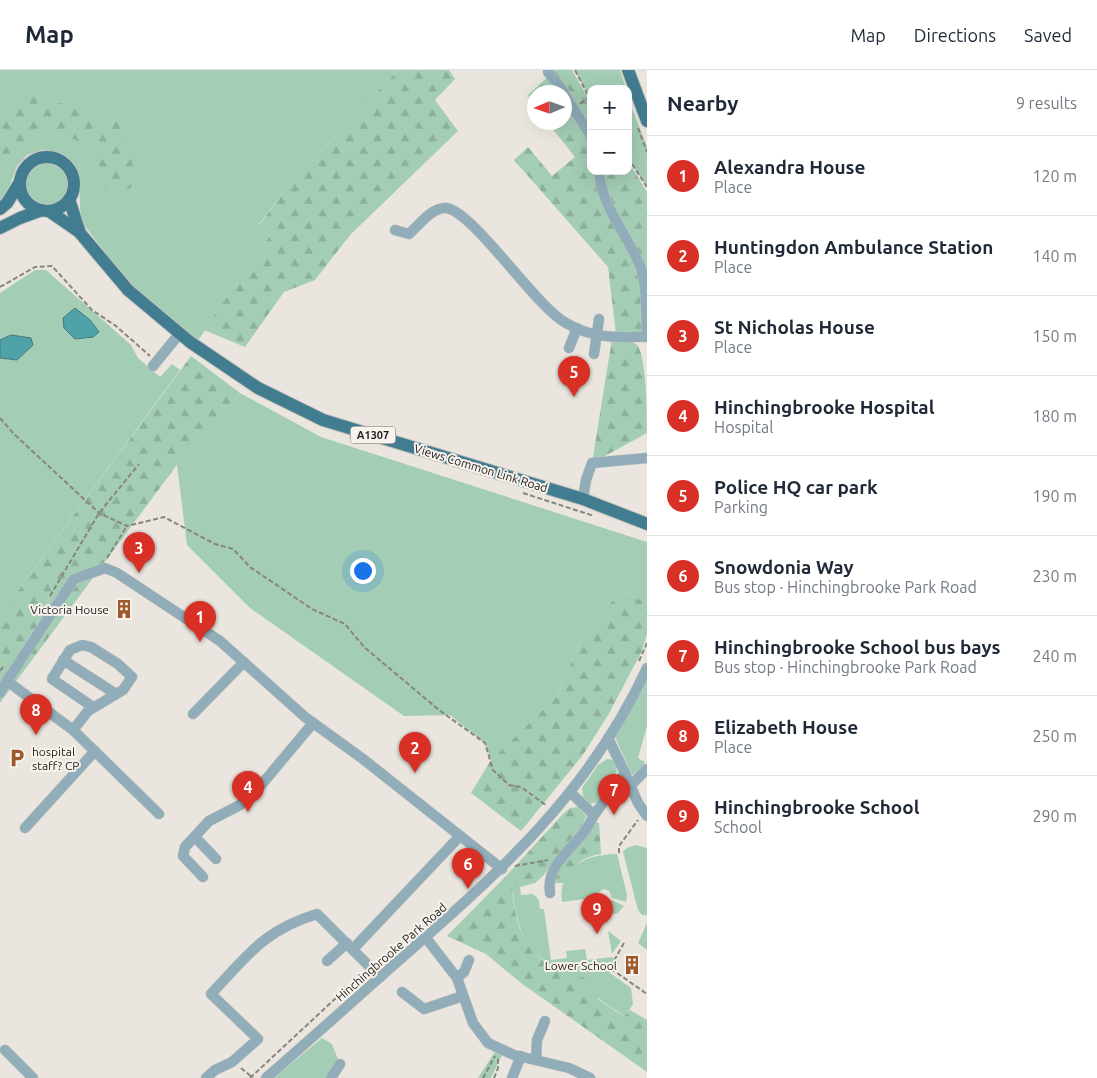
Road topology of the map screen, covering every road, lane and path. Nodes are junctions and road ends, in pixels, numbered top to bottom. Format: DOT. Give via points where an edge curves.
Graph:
graph roads {
  1 [pos="575,70"];
  2 [pos="628,70"];
  3 [pos="548,72"];
  4 [pos="558,85"];
  5 [pos="587,93"];
  6 [pos="572,106"];
  7 [pos="642,123"];
  8 [pos="587,130"];
  9 [pos="647,152"];
  10 [pos="632,164"];
  11 [pos="599,175"];
  12 [pos="20,182"];
  13 [pos="647,187"];
  14 [pos="69,200"];
  15 [pos="0,209"];
  16 [pos="45,210"];
  17 [pos="0,228"];
  18 [pos="395,230"];
  19 [pos="80,233"];
  20 [pos="0,288"];
  21 [pos="599,319"];
  22 [pos="577,328"];
  23 [pos="180,334"];
  24 [pos="597,335"];
  25 [pos="647,337"];
  26 [pos="569,348"];
  27 [pos="594,354"];
  28 [pos="155,364"];
  29 [pos="0,418"];
  30 [pos="647,458"];
  31 [pos="139,464"];
  32 [pos="583,499"];
  33 [pos="100,513"];
  34 [pos="647,524"];
  35 [pos="127,526"];
  36 [pos="105,568"];
  37 [pos="46,602"];
  38 [pos="647,643"];
  39 [pos="63,660"];
  40 [pos="244,662"];
  41 [pos="6,664"];
  42 [pos="647,668"];
  43 [pos="635,669"];
  44 [pos="0,671"];
  45 [pos="7,681"];
  46 [pos="0,693"];
  47 [pos="116,694"];
  48 [pos="93,707"];
  49 [pos="193,714"];
  50 [pos="313,723"];
  51 [pos="73,730"];
  52 [pos="608,738"];
  53 [pos="94,751"];
  54 [pos="647,769"];
  55 [pos="625,773"];
  56 [pos="630,786"];
  57 [pos="570,792"];
  58 [pos="550,809"];
  59 [pos="541,812"];
  60 [pos="158,814"];
  61 [pos="645,814"];
  62 [pos="594,815"];
  63 [pos="25,828"];
  64 [pos="460,836"];
  65 [pos="195,837"];
  66 [pos="619,853"];
  67 [pos="560,858"];
  68 [pos="216,859"];
  69 [pos="502,869"];
  70 [pos="203,877"];
  71 [pos="550,893"];
  72 [pos="426,938"];
  73 [pos="624,943"];
  74 [pos="350,946"];
  75 [pos="469,960"];
  76 [pos="327,961"];
  77 [pos="377,974"];
  78 [pos="457,978"];
  79 [pos="402,992"];
  80 [pos="647,994"];
  81 [pos="463,996"];
  82 [pos="545,1021"];
  83 [pos="498,1049"];
  84 [pos="5,1050"];
  85 [pos="521,1056"];
  86 [pos="536,1060"];
  87 [pos="232,1062"];
  88 [pos="340,1064"];
  89 [pos="33,1078"];
  90 [pos="206,1078"];
  91 [pos="251,1078"];
  92 [pos="266,1078"];
  93 [pos="331,1078"];
  94 [pos="483,1078"];
  95 [pos="494,1078"];
  96 [pos="512,1078"];
  97 [pos="590,1078"];
  1 -- 5 [label="path"];
  2 -- 7 [label="main road"];
  3 -- 4 [label="street"];
  6 -- 8 [label="street"];
  7 -- 9 [label="path"];
  10 -- 13 [label="path"];
  11 -- 25 [label="street" via="606,199 642,269 646,285"];
  12 -- 14 [label="main road" via="22,174 34,160 60,160 67,166 74,182"];
  12 -- 15 [label="main road"];
  12 -- 16 [label="main road" via="28,203"];
  14 -- 16 [label="main road" via="56,209"];
  14 -- 19 [label="main road, Views Common Link Road / A1307"];
  16 -- 17 [label="main road"];
  16 -- 19 [label="main road, Views Common Link Road / A1307"];
  18 -- 22 [label="street" via="409,234 435,210 455,211 527,284 537,299 555,316"];
  19 -- 23 [label="main road, Views Common Link Road / A1307" via="128,290"];
  20 -- 28 [label="path" via="35,267 52,266 92,310 116,326"];
  21 -- 24 [label="street"];
  22 -- 24 [label="street"];
  22 -- 26 [label="street"];
  23 -- 28 [label="street"];
  23 -- 32 [label="main road, Views Common Link Road / A1307" via="258,388 323,420"];
  24 -- 25 [label="street"];
  24 -- 27 [label="street"];
  29 -- 33 [label="path"];
  30 -- 32 [label="street" via="592,463"];
  31 -- 33 [label="path"];
  32 -- 34 [label="main road, Views Common Link Road / A1307"];
  33 -- 35 [label="path"];
  33 -- 37 [label="path"];
  35 -- 36 [label="path"];
  35 -- 58 [label="path" via="164,517 214,544 233,549 250,567 312,609 345,624 364,647 439,710 486,743 493,770 509,785 521,787"];
  36 -- 40 [label="street" via="176,610"];
  36 -- 45 [label="street" via="74,579"];
  38 -- 43 [label="path"];
  39 -- 47 [label="street"];
  39 -- 47 [label="street" via="70,650 82,645 97,651 132,677"];
  39 -- 48 [label="street" via="52,679"];
  40 -- 49 [label="street"];
  40 -- 50 [label="street"];
  41 -- 44 [label="path"];
  42 -- 52 [label="street, Hinchingbrooke Park Road"];
  45 -- 46 [label="street"];
  45 -- 51 [label="street"];
  47 -- 48 [label="street"];
  48 -- 51 [label="street"];
  50 -- 64 [label="street"];
  50 -- 65 [label="street" via="247,800 213,818"];
  51 -- 53 [label="street"];
  52 -- 55 [label="street"];
  52 -- 57 [label="street, Hinchingbrooke Park Road"];
  53 -- 60 [label="street"];
  53 -- 63 [label="street"];
  54 -- 56 [label="street"];
  55 -- 56 [label="street"];
  55 -- 62 [label="street"];
  56 -- 61 [label="street"];
  57 -- 58 [label="street, Hinchingbrooke Park Road"];
  57 -- 62 [label="street"];
  58 -- 59 [label="path"];
  58 -- 69 [label="street, Hinchingbrooke Park Road"];
  61 -- 66 [label="path" via="619,846"];
  62 -- 67 [label="street" via="584,832"];
  64 -- 69 [label="street"];
  64 -- 74 [label="street"];
  65 -- 68 [label="street"];
  65 -- 70 [label="street" via="183,851 183,856"];
  67 -- 69 [label="path"];
  67 -- 71 [label="street" via="550,877"];
  69 -- 72 [label="street, Hinchingbrooke Park Road"];
  72 -- 77 [label="street, Hinchingbrooke Park Road"];
  72 -- 78 [label="street"];
  73 -- 80 [label="path" via="610,968"];
  74 -- 76 [label="street"];
  74 -- 77 [label="street"];
  74 -- 87 [label="street" via="317,914 280,928 264,938 211,994 258,1039"];
  75 -- 78 [label="street"];
  77 -- 91 [label="path" via="337,997"];
  77 -- 92 [label="street, Hinchingbrooke Park Road"];
  78 -- 81 [label="street"];
  79 -- 81 [label="street" via="424,1009"];
  81 -- 83 [label="street" via="479,1035"];
  82 -- 86 [label="street" via="537,1040"];
  83 -- 85 [label="street"];
  83 -- 94 [label="path"];
  83 -- 95 [label="path" via="498,1068"];
  84 -- 89 [label="street"];
  85 -- 86 [label="street"];
  85 -- 96 [label="street"];
  86 -- 97 [label="street" via="569,1068"];
  87 -- 90 [label="street"];
  87 -- 91 [label="path"];
  88 -- 93 [label="street"];
}
